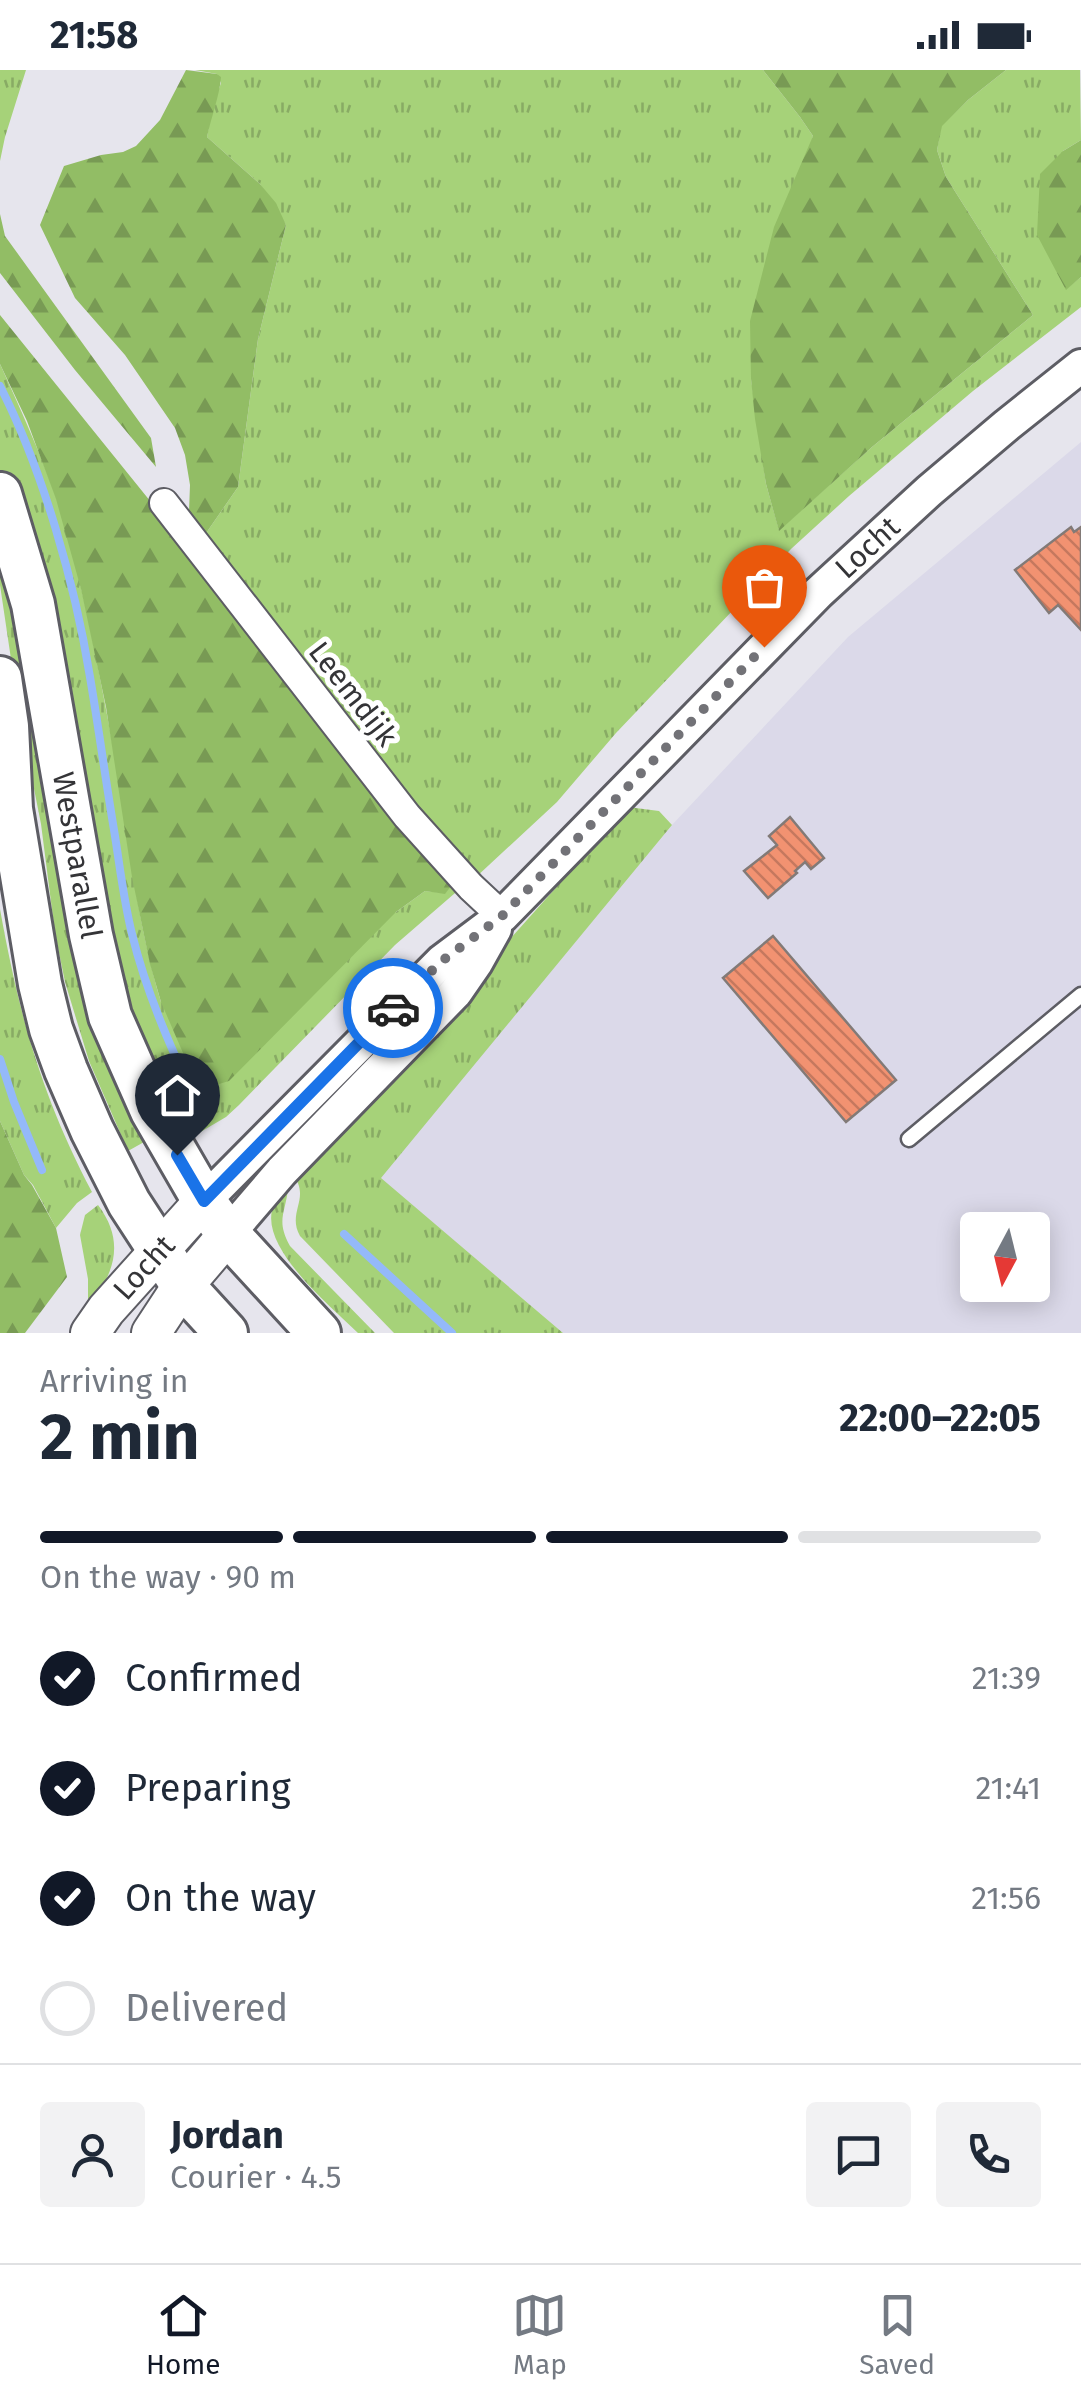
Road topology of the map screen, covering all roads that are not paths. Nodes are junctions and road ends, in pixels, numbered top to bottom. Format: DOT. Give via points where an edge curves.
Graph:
graph roads {
  1 [pos="1081,366"];
  2 [pos="0,494"];
  3 [pos="164,503"];
  4 [pos="0,678"];
  5 [pos="502,916"];
  6 [pos="1081,995"];
  7 [pos="909,1139"];
  8 [pos="216,1217"];
  9 [pos="172,1269"];
  10 [pos="90,1333"];
  11 [pos="151,1333"];
  12 [pos="226,1333"];
  13 [pos="318,1333"];
  1 -- 5 [label="street, Locht" via="818,593"];
  2 -- 8 [label="main road, Westparallel" via="34,604 110,1016 152,1111"];
  3 -- 5 [label="street, Leemdijk" via="407,816"];
  4 -- 9 [label="main road, Westparallel" via="11,809 51,1029 129,1204"];
  5 -- 8 [label="street, Locht" via="442,961"];
  6 -- 7 [label="lane"];
  8 -- 9 [label="main road, Locht"];
  8 -- 13 [label="main road, Westparallel"];
  9 -- 10 [label="main road, Locht" via="116,1299"];
  9 -- 11 [label="main road, Locht"];
  9 -- 12 [label="main road, Westparallel"];
}
